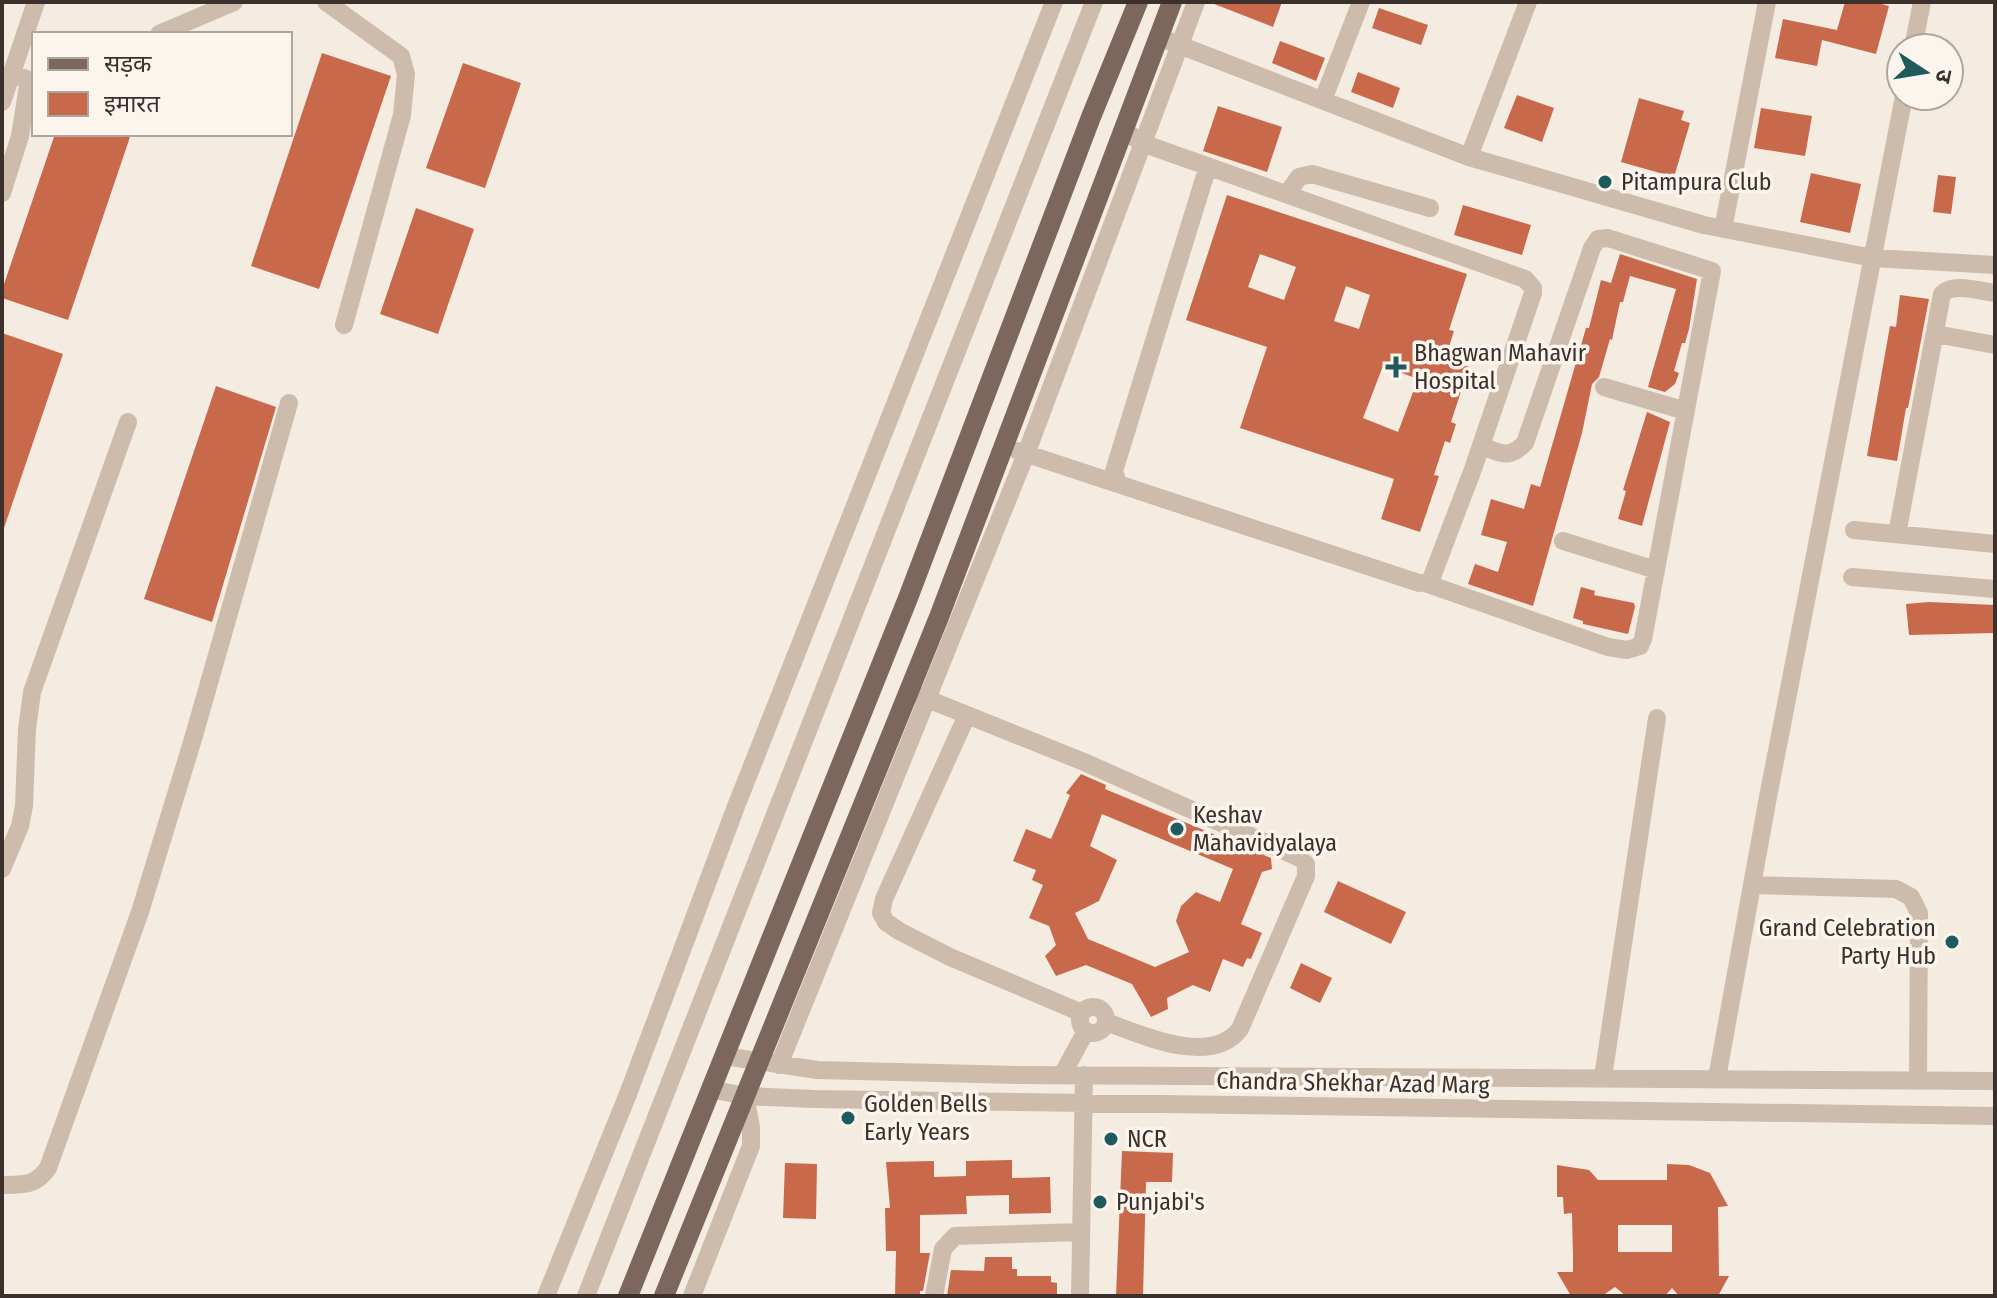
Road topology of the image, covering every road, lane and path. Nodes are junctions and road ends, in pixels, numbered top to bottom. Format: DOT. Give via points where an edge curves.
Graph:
graph roads {
  1 [pos="36,2"];
  2 [pos="234,2"];
  3 [pos="326,2"];
  4 [pos="1054,2"];
  5 [pos="1094,2"];
  6 [pos="1138,2"];
  7 [pos="1172,2"];
  8 [pos="1196,2"];
  9 [pos="1361,2"];
  10 [pos="1528,2"];
  11 [pos="1767,2"];
  12 [pos="1922,2"];
  13 [pos="164,32"];
  14 [pos="1916,32"];
  15 [pos="1169,41"];
  16 [pos="24,76"];
  17 [pos="1323,100"];
  18 [pos="2,102"];
  19 [pos="1901,112"];
  20 [pos="1091,117"];
  21 [pos="1124,130"];
  22 [pos="1142,143"];
  23 [pos="1469,157"];
  24 [pos="1208,166"];
  25 [pos="2,193"];
  26 [pos="1287,194"];
  27 [pos="1430,208"];
  28 [pos="1723,229"];
  29 [pos="1873,258"];
  30 [pos="1951,263"];
  31 [pos="1995,265"];
  32 [pos="1947,289"];
  33 [pos="1995,293"];
  34 [pos="344,325"];
  35 [pos="1936,334"];
  36 [pos="1995,345"];
  37 [pos="1604,387"];
  38 [pos="289,403"];
  39 [pos="1686,411"];
  40 [pos="128,422"];
  41 [pos="1481,446"];
  42 [pos="1005,447"];
  43 [pos="1026,454"];
  44 [pos="1118,484"];
  45 [pos="1854,530"];
  46 [pos="1897,534"];
  47 [pos="1563,541"];
  48 [pos="1995,544"];
  49 [pos="1656,570"];
  50 [pos="1852,577"];
  51 [pos="1425,583"];
  52 [pos="1995,589"];
  53 [pos="917,695"];
  54 [pos="967,715"];
  55 [pos="1657,718"];
  56 [pos="2,869"];
  57 [pos="1752,885"];
  58 [pos="1084,1022"];
  59 [pos="724,1056"];
  60 [pos="769,1064"];
  61 [pos="1062,1075"];
  62 [pos="1084,1075"];
  63 [pos="1603,1077"];
  64 [pos="1717,1078"];
  65 [pos="1918,1080"];
  66 [pos="1995,1081"];
  67 [pos="710,1089"];
  68 [pos="745,1096"];
  69 [pos="1084,1103"];
  70 [pos="1995,1116"];
  71 [pos="2,1185"];
  72 [pos="1081,1232"];
  73 [pos="546,1296"];
  74 [pos="586,1296"];
  75 [pos="628,1296"];
  76 [pos="664,1296"];
  77 [pos="692,1296"];
  78 [pos="934,1296"];
  79 [pos="1080,1296"];
  1 -- 16 [label="street"];
  2 -- 13 [label="street"];
  3 -- 34 [label="street" via="401,56 406,74 402,115"];
  4 -- 73 [label="street"];
  5 -- 74 [label="street"];
  6 -- 20 [label="main road"];
  7 -- 15 [label="main road"];
  8 -- 15 [label="street"];
  9 -- 17 [label="street"];
  10 -- 23 [label="street"];
  11 -- 28 [label="street"];
  12 -- 14 [label="street"];
  15 -- 17 [label="street"];
  15 -- 21 [label="main road"];
  15 -- 22 [label="street"];
  16 -- 18 [label="street"];
  16 -- 25 [label="street" via="28,86 20,136"];
  17 -- 23 [label="street"];
  19 -- 29 [label="street"];
  20 -- 21 [label="main road"];
  20 -- 59 [label="main road" via="908,598"];
  21 -- 22 [label="street"];
  21 -- 42 [label="main road"];
  22 -- 24 [label="street"];
  22 -- 43 [label="street"];
  23 -- 28 [label="street"];
  24 -- 26 [label="street"];
  24 -- 44 [label="street" via="1114,471"];
  26 -- 27 [label="street" via="1299,177 1312,174"];
  26 -- 41 [label="street" via="1530,283 1533,293"];
  28 -- 29 [label="street"];
  29 -- 30 [label="street"];
  29 -- 57 [label="street"];
  30 -- 31 [label="street"];
  30 -- 32 [label="street"];
  32 -- 33 [label="street"];
  32 -- 35 [label="street" via="1940,298"];
  35 -- 36 [label="street"];
  35 -- 46 [label="street"];
  37 -- 39 [label="street"];
  38 -- 71 [label="street" via="140,912 48,1168 29,1185"];
  39 -- 41 [label="street" via="1712,271 1598,239 1525,443 1508,455"];
  39 -- 49 [label="street"];
  40 -- 56 [label="street" via="32,692 24,806"];
  41 -- 51 [label="street" via="1432,579"];
  42 -- 43 [label="street"];
  42 -- 53 [label="main road"];
  43 -- 44 [label="street"];
  43 -- 53 [label="street"];
  44 -- 51 [label="street"];
  45 -- 46 [label="street"];
  46 -- 48 [label="street"];
  47 -- 49 [label="street"];
  49 -- 51 [label="street" via="1643,639 1640,646 1627,650"];
  50 -- 52 [label="street"];
  53 -- 54 [label="street"];
  53 -- 60 [label="main road"];
  54 -- 58 [label="street" via="881,913 899,931"];
  54 -- 58 [label="street" via="1084,762 1306,864 1298,895 1232,1039 1178,1046 1106,1022 1099,1032"];
  55 -- 63 [label="street"];
  57 -- 64 [label="street"];
  57 -- 65 [label="street" via="1896,889 1911,897 1919,913"];
  58 -- 61 [label="street"];
  59 -- 60 [label="street, Chandra Shekhar Azad Marg"];
  59 -- 67 [label="main road"];
  60 -- 61 [label="street, Chandra Shekhar Azad Marg" via="817,1070"];
  60 -- 68 [label="main road"];
  61 -- 62 [label="street, Chandra Shekhar Azad Marg"];
  62 -- 63 [label="street, Chandra Shekhar Azad Marg"];
  62 -- 69 [label="street"];
  63 -- 64 [label="street, Chandra Shekhar Azad Marg"];
  64 -- 65 [label="street, Chandra Shekhar Azad Marg"];
  65 -- 66 [label="street, Chandra Shekhar Azad Marg"];
  67 -- 68 [label="street, Chandra Shekhar Azad Marg"];
  67 -- 75 [label="main road"];
  68 -- 69 [label="street, Chandra Shekhar Azad Marg"];
  68 -- 76 [label="main road"];
  68 -- 77 [label="street" via="751,1146"];
  69 -- 70 [label="street, Chandra Shekhar Azad Marg"];
  69 -- 72 [label="street"];
  72 -- 78 [label="street" via="955,1236 943,1249"];
  72 -- 79 [label="street"];
}
